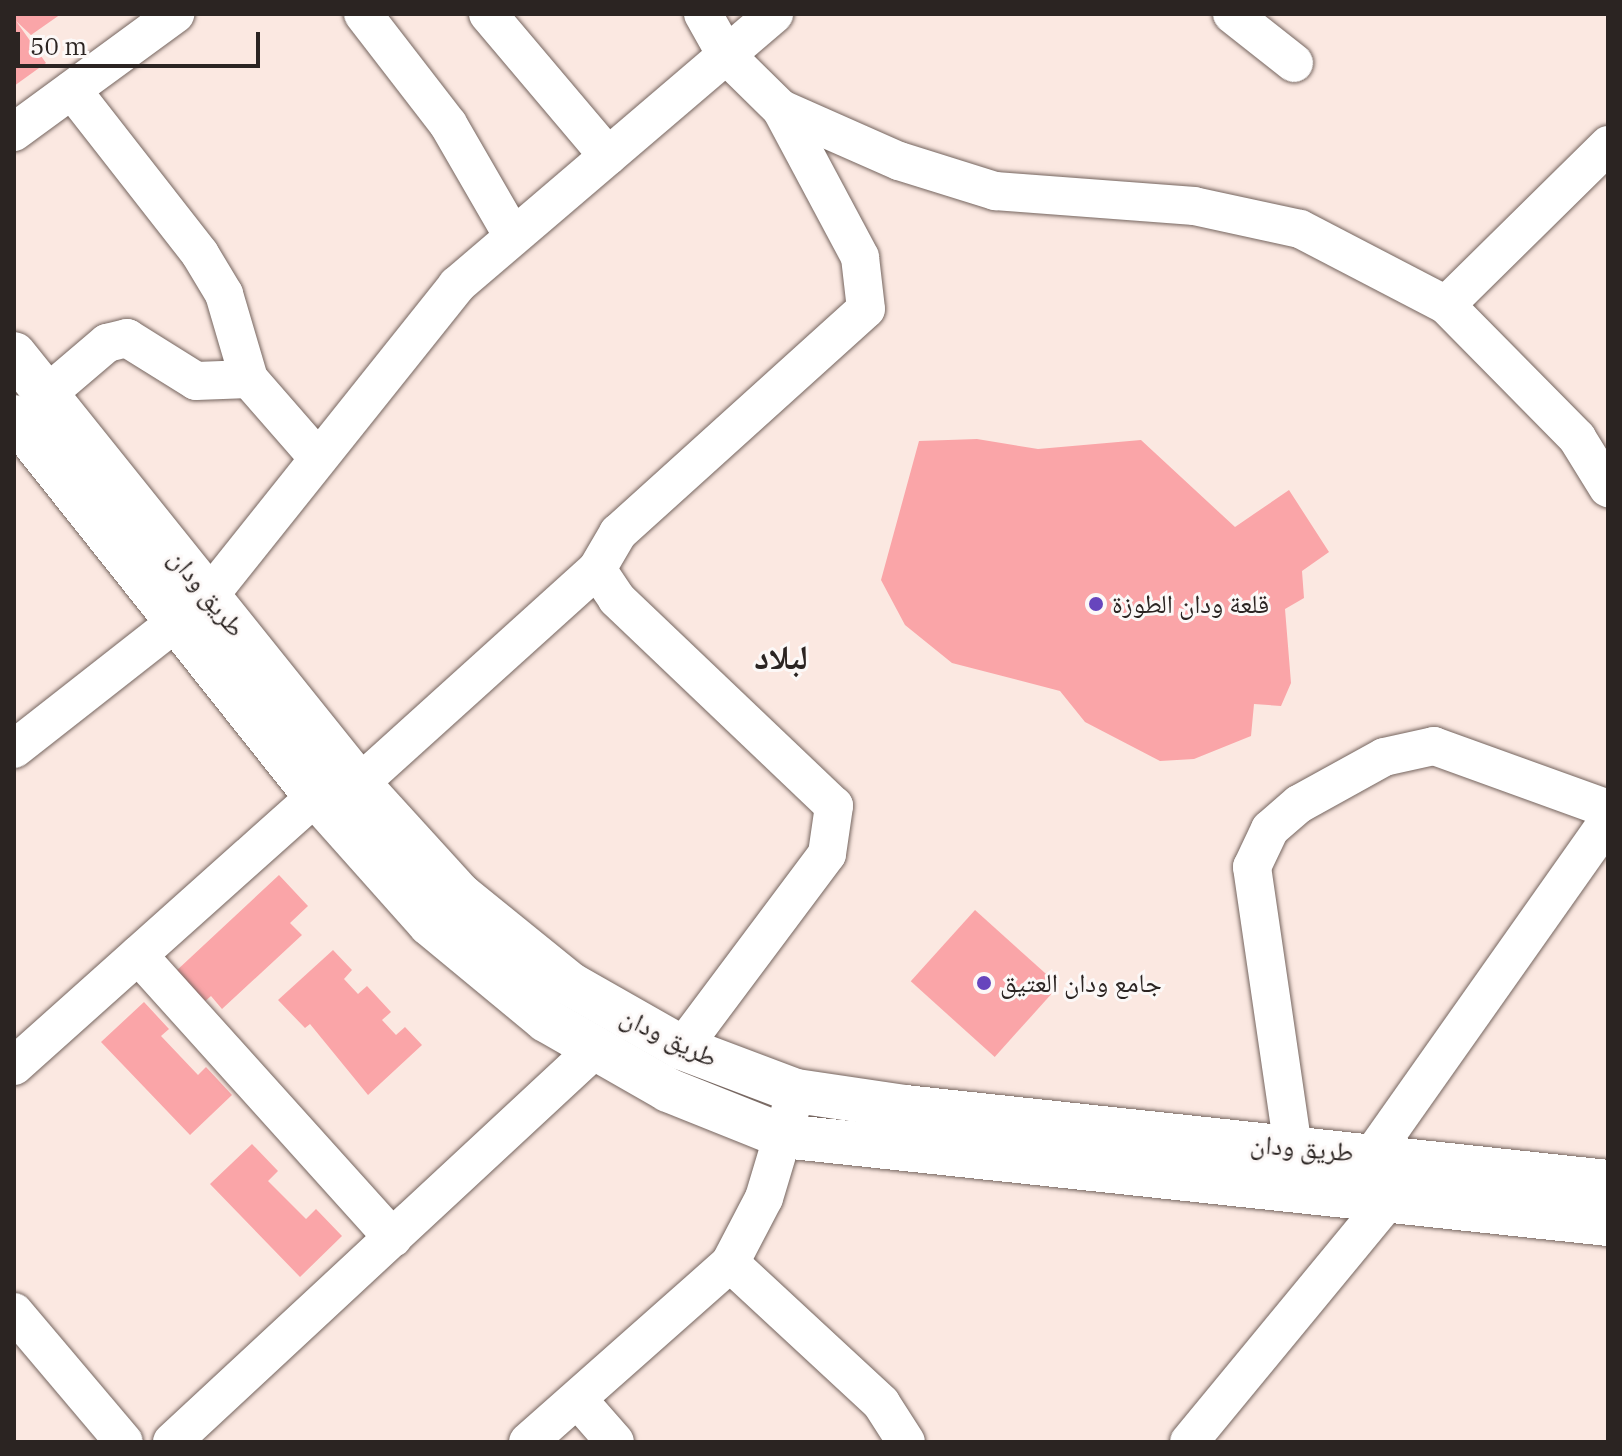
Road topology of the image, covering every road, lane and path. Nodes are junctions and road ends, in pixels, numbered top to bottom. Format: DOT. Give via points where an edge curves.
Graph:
graph roads {
  1 [pos="175,14"];
  2 [pos="363,14"];
  3 [pos="488,14"];
  4 [pos="703,14"];
  5 [pos="774,14"];
  6 [pos="1232,14"];
  7 [pos="726,55"];
  8 [pos="1294,63"];
  9 [pos="72,90"];
  10 [pos="781,109"];
  11 [pos="14,132"];
  12 [pos="1608,145"];
  13 [pos="608,156"];
  14 [pos="512,235"];
  15 [pos="1446,305"];
  16 [pos="14,354"];
  17 [pos="249,379"];
  18 [pos="30,406"];
  19 [pos="317,457"];
  20 [pos="1608,488"];
  21 [pos="597,569"];
  22 [pos="209,596"];
  23 [pos="176,625"];
  24 [pos="14,749"];
  25 [pos="359,784"];
  26 [pos="316,796"];
  27 [pos="1608,809"];
  28 [pos="1608,821"];
  29 [pos="138,955"];
  30 [pos="682,1048"];
  31 [pos="594,1050"];
  32 [pos="14,1066"];
  33 [pos="796,1091"];
  34 [pos="783,1136"];
  35 [pos="1293,1148"];
  36 [pos="1373,1154"];
  37 [pos="1608,1182"];
  38 [pos="1389,1199"];
  39 [pos="1608,1224"];
  40 [pos="393,1238"];
  41 [pos="730,1263"];
  42 [pos="14,1312"];
  43 [pos="580,1402"];
  44 [pos="1201,1437"];
  45 [pos="124,1442"];
  46 [pos="172,1442"];
  47 [pos="528,1442"];
  48 [pos="615,1442"];
  49 [pos="906,1442"];
  1 -- 9 [label="street"];
  2 -- 14 [label="street" via="448,124"];
  3 -- 13 [label="street"];
  4 -- 7 [label="street"];
  5 -- 7 [label="street"];
  6 -- 8 [label="street"];
  7 -- 10 [label="street"];
  7 -- 13 [label="street"];
  9 -- 11 [label="street"];
  9 -- 17 [label="street" via="200,254 224,294"];
  10 -- 15 [label="street" via="899,161 995,191 1194,206 1300,229"];
  10 -- 21 [label="street" via="860,257 866,309 618,533"];
  12 -- 15 [label="street"];
  13 -- 14 [label="street"];
  14 -- 19 [label="street" via="400,349"];
  15 -- 20 [label="street" via="1577,438"];
  16 -- 18 [label="main road, طريق ودان"];
  17 -- 18 [label="street" via="196,381 127,338 107,343"];
  17 -- 19 [label="street"];
  18 -- 22 [label="main road, طريق ودان"];
  18 -- 23 [label="main road, طريق ودان"];
  19 -- 22 [label="street"];
  21 -- 25 [label="street"];
  21 -- 30 [label="street" via="617,599 834,806 827,854"];
  22 -- 23 [label="street"];
  22 -- 25 [label="main road, طريق ودان"];
  23 -- 24 [label="street"];
  23 -- 26 [label="main road, طريق ودان"];
  25 -- 30 [label="main road, طريق ودان" via="472,905 570,984"];
  26 -- 29 [label="street"];
  26 -- 31 [label="main road, طريق ودان" via="430,924"];
  27 -- 35 [label="street" via="1434,746 1384,757 1299,804 1270,829 1252,867"];
  28 -- 36 [label="street"];
  29 -- 32 [label="street"];
  29 -- 40 [label="street"];
  30 -- 33 [label="main road, طريق ودان"];
  31 -- 34 [label="main road, طريق ودان" via="668,1090"];
  31 -- 40 [label="street"];
  33 -- 34 [label="street"];
  33 -- 35 [label="main road, طريق ودان"];
  34 -- 38 [label="main road, طريق ودان"];
  34 -- 41 [label="street" via="764,1198"];
  35 -- 36 [label="main road, طريق ودان"];
  36 -- 37 [label="main road, طريق ودان"];
  38 -- 39 [label="main road, طريق ودان"];
  38 -- 44 [label="street"];
  40 -- 46 [label="street"];
  41 -- 43 [label="street"];
  41 -- 49 [label="street" via="881,1403"];
  42 -- 45 [label="street"];
  43 -- 47 [label="street"];
  43 -- 48 [label="street"];
}
